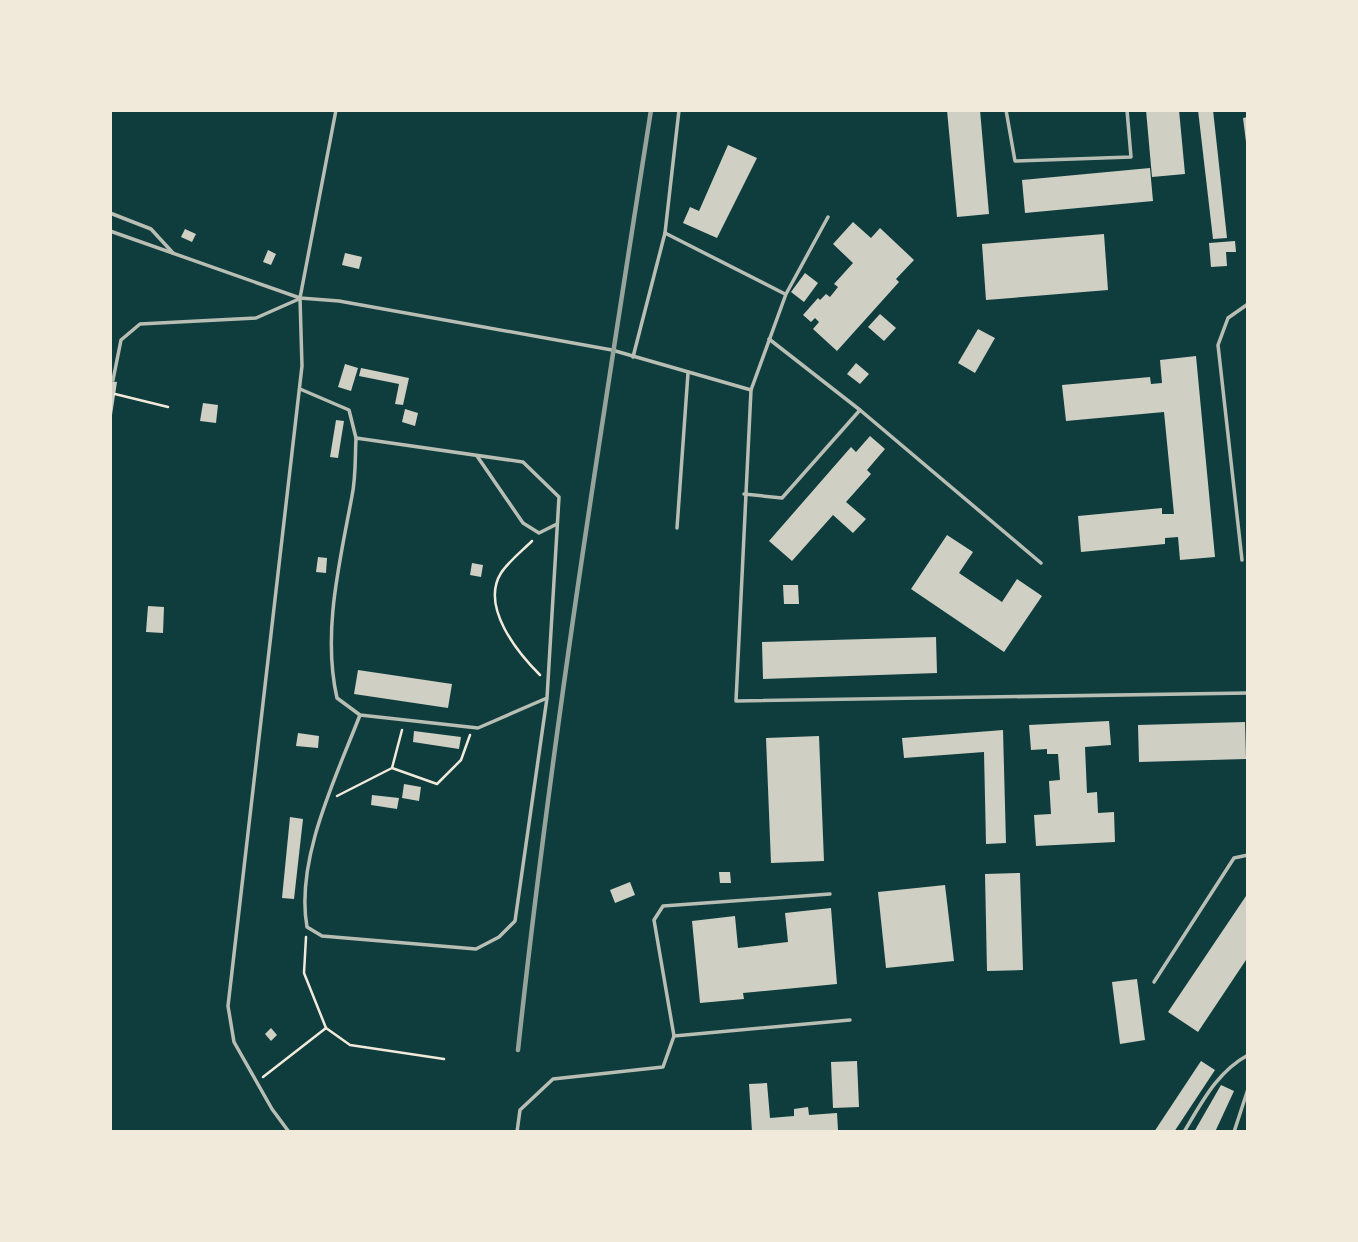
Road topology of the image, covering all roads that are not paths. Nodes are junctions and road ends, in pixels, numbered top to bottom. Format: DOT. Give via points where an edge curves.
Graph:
graph roads {
  1 [pos="335,110"];
  2 [pos="679,110"];
  3 [pos="1006,110"];
  4 [pos="1127,110"];
  5 [pos="110,213"];
  6 [pos="828,217"];
  7 [pos="110,231"];
  8 [pos="665,233"];
  9 [pos="174,255"];
  10 [pos="786,294"];
  11 [pos="300,298"];
  12 [pos="1248,304"];
  13 [pos="769,339"];
  14 [pos="633,357"];
  15 [pos="688,373"];
  16 [pos="113,380"];
  17 [pos="300,389"];
  18 [pos="751,390"];
  19 [pos="860,410"];
  20 [pos="356,438"];
  21 [pos="477,455"];
  22 [pos="744,494"];
  23 [pos="557,524"];
  24 [pos="677,528"];
  25 [pos="1242,560"];
  26 [pos="1041,563"];
  27 [pos="1248,693"];
  28 [pos="547,698"];
  29 [pos="360,715"];
  30 [pos="1248,855"];
  31 [pos="830,894"];
  32 [pos="1154,982"];
  33 [pos="850,1020"];
  34 [pos="674,1036"];
  35 [pos="1248,1055"];
  36 [pos="1248,1089"];
  37 [pos="289,1132"];
  38 [pos="517,1132"];
  39 [pos="1184,1132"];
  40 [pos="1234,1132"];
  1 -- 11 [label="lane"];
  2 -- 8 [label="lane"];
  3 -- 4 [label="lane" via="1015,161 1131,157"];
  5 -- 9 [label="lane" via="150,229"];
  6 -- 10 [label="lane"];
  7 -- 9 [label="lane"];
  8 -- 10 [label="lane"];
  8 -- 14 [label="lane"];
  9 -- 11 [label="lane"];
  10 -- 13 [label="lane"];
  11 -- 14 [label="lane"];
  11 -- 16 [label="lane" via="256,318 140,324 121,340"];
  11 -- 17 [label="lane"];
  12 -- 25 [label="lane" via="1228,318 1218,345"];
  13 -- 18 [label="lane"];
  13 -- 19 [label="lane"];
  14 -- 15 [label="lane"];
  15 -- 18 [label="lane"];
  15 -- 24 [label="lane"];
  17 -- 20 [label="lane" via="349,410"];
  17 -- 37 [label="lane" via="228,1006 234,1042"];
  18 -- 22 [label="lane"];
  19 -- 22 [label="lane" via="782,498"];
  19 -- 26 [label="lane"];
  20 -- 21 [label="lane"];
  20 -- 29 [label="lane" via="330,667 337,698"];
  21 -- 23 [label="lane" via="523,523 538,533"];
  21 -- 23 [label="lane" via="523,462 559,497"];
  22 -- 27 [label="lane" via="736,701"];
  23 -- 28 [label="lane"];
  28 -- 29 [label="lane" via="478,728"];
  28 -- 29 [label="lane" via="514,921 499,937 476,949 323,936 307,927 304,911 314,834"];
  30 -- 32 [label="lane" via="1234,858"];
  31 -- 34 [label="lane" via="663,906 654,920"];
  33 -- 34 [label="lane"];
  34 -- 38 [label="lane" via="663,1067 553,1079 520,1110"];
  35 -- 39 [label="lane" via="1214,1083"];
  36 -- 40 [label="lane"];
}
